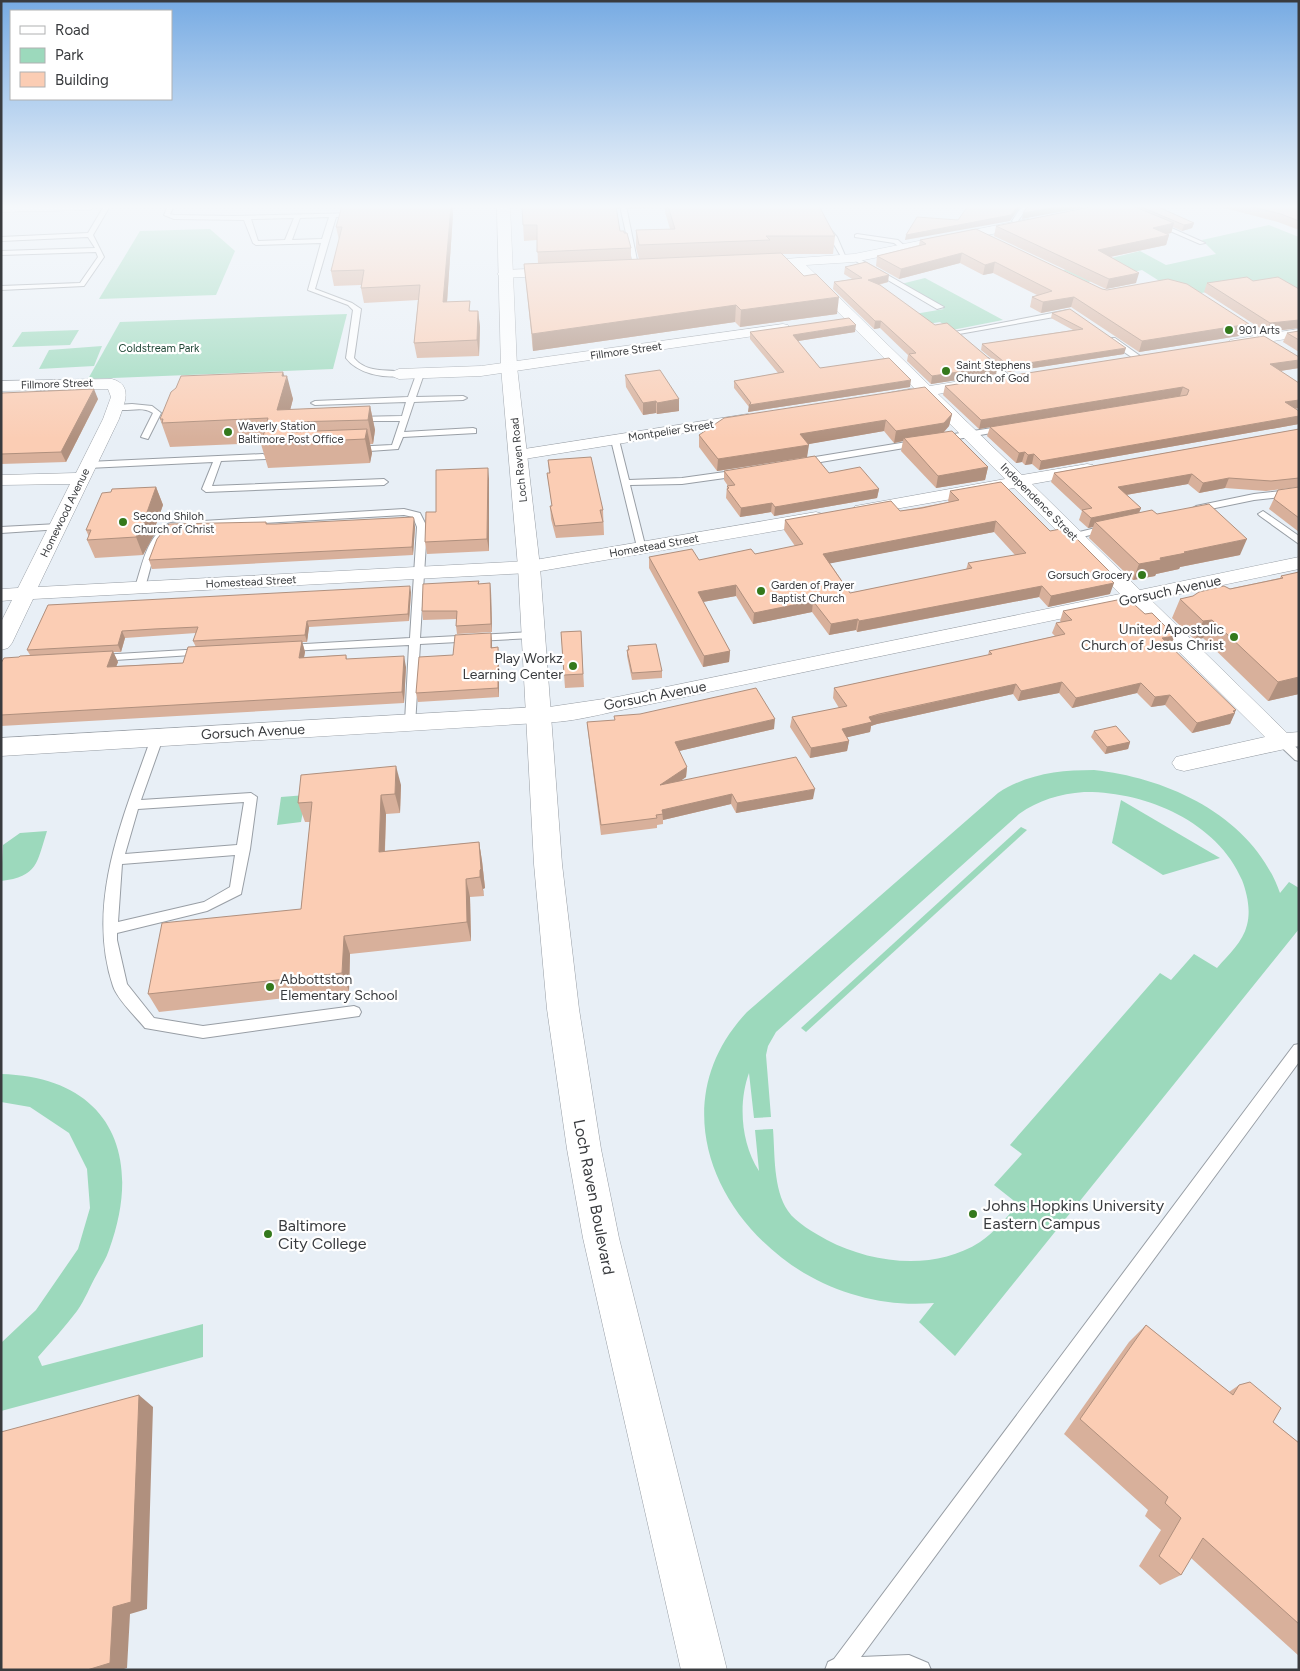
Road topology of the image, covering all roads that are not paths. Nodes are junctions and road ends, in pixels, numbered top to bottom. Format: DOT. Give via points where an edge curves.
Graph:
graph roads {
  1 [pos="83,284"];
  2 [pos="313,284"];
  3 [pos="505,284"];
  4 [pos="817,284"];
  5 [pos="897,284"];
  6 [pos="1,288"];
  7 [pos="940,307"];
  8 [pos="1078,317"];
  9 [pos="852,318"];
  10 [pos="832,321"];
  11 [pos="793,326"];
  12 [pos="1248,328"];
  13 [pos="1299,333"];
  14 [pos="1108,337"];
  15 [pos="1264,338"];
  16 [pos="966,345"];
  17 [pos="1216,346"];
  18 [pos="1285,352"];
  19 [pos="1158,355"];
  20 [pos="980,356"];
  21 [pos="1139,358"];
  22 [pos="1120,361"];
  23 [pos="510,368"];
  24 [pos="399,374"];
  25 [pos="420,374"];
  26 [pos="1026,376"];
  27 [pos="1007,378"];
  28 [pos="1,386"];
  29 [pos="926,391"];
  30 [pos="462,398"];
  31 [pos="411,399"];
  32 [pos="877,399"];
  33 [pos="315,403"];
  34 [pos="116,407"];
  35 [pos="759,417"];
  36 [pos="405,418"];
  37 [pos="347,420"];
  38 [pos="1018,426"];
  39 [pos="472,431"];
  40 [pos="970,434"];
  41 [pos="399,436"];
  42 [pos="145,437"];
  43 [pos="615,440"];
  44 [pos="347,449"];
  45 [pos="518,455"];
  46 [pos="263,457"];
  47 [pos="218,459"];
  48 [pos="789,465"];
  49 [pos="1105,466"];
  50 [pos="85,471"];
  51 [pos="751,471"];
  52 [pos="1,480"];
  53 [pos="1018,481"];
  54 [pos="384,482"];
  55 [pos="625,482"];
  56 [pos="1299,492"];
  57 [pos="1182,512"];
  58 [pos="1263,514"];
  59 [pos="1119,526"];
  60 [pos="58,527"];
  61 [pos="1,530"];
  62 [pos="1074,536"];
  63 [pos="1299,541"];
  64 [pos="641,548"];
  65 [pos="1299,563"];
  66 [pos="529,567"];
  67 [pos="418,573"];
  68 [pos="140,587"];
  69 [pos="25,594"];
  70 [pos="1,595"];
  71 [pos="1136,598"];
  72 [pos="532,634"];
  73 [pos="414,641"];
  74 [pos="1,643"];
  75 [pos="276,648"];
  76 [pos="217,652"];
  77 [pos="90,658"];
  78 [pos="537,715"];
  79 [pos="411,722"];
  80 [pos="157,738"];
  81 [pos="1290,739"];
  82 [pos="1,747"];
  83 [pos="1299,757"];
  84 [pos="1184,763"];
  85 [pos="135,805"];
  86 [pos="244,849"];
  87 [pos="117,860"];
  88 [pos="111,929"];
  89 [pos="354,1012"];
  90 [pos="1299,1050"];
  91 [pos="836,1669"];
  92 [pos="704,1670"];
  93 [pos="921,1670"];
  1 -- 6 [label="lane"];
  2 -- 24 [label="lane" via="311,290 350,304 357,310 350,358 358,367"];
  3 -- 23 [label="main road, Loch Raven Road"];
  4 -- 9 [label="street, Independence Street"];
  5 -- 7 [label="lane"];
  8 -- 16 [label="lane" via="1070,312 953,333"];
  9 -- 10 [label="street"];
  9 -- 29 [label="street, Independence Street"];
  11 -- 23 [label="street, Fillmore Street"];
  12 -- 15 [label="street"];
  13 -- 15 [label="street"];
  14 -- 21 [label="lane"];
  15 -- 17 [label="street"];
  15 -- 18 [label="street"];
  19 -- 21 [label="street"];
  20 -- 27 [label="lane"];
  21 -- 22 [label="street"];
  23 -- 25 [label="street, Fillmore Street"];
  23 -- 45 [label="main road, Loch Raven Road"];
  24 -- 25 [label="street, Fillmore Street"];
  25 -- 31 [label="lane"];
  26 -- 27 [label="street"];
  27 -- 29 [label="street"];
  28 -- 34 [label="street, Fillmore Street" via="112,384 118,390"];
  29 -- 32 [label="street"];
  29 -- 40 [label="street, Independence Street"];
  30 -- 31 [label="lane"];
  31 -- 33 [label="lane"];
  31 -- 36 [label="lane"];
  34 -- 42 [label="lane" via="154,408 157,413"];
  34 -- 50 [label="street, Homewood Avenue"];
  35 -- 43 [label="street, Montpelier Street"];
  36 -- 37 [label="lane"];
  36 -- 41 [label="lane"];
  38 -- 40 [label="lane"];
  39 -- 41 [label="lane"];
  40 -- 48 [label="lane"];
  40 -- 53 [label="street, Independence Street"];
  41 -- 44 [label="lane" via="395,447"];
  43 -- 45 [label="street, Montpelier Street"];
  43 -- 55 [label="lane"];
  45 -- 66 [label="main road, Loch Raven Road"];
  46 -- 47 [label="lane"];
  47 -- 50 [label="lane"];
  47 -- 54 [label="lane" via="206,489"];
  49 -- 53 [label="street, Homestead Street"];
  50 -- 52 [label="street"];
  50 -- 60 [label="street, Homewood Avenue"];
  51 -- 55 [label="lane" via="679,482"];
  53 -- 62 [label="street, Independence Street"];
  53 -- 64 [label="street, Homestead Street"];
  55 -- 64 [label="lane"];
  56 -- 57 [label="lane" via="1254,497"];
  58 -- 63 [label="lane"];
  59 -- 62 [label="lane"];
  60 -- 61 [label="lane"];
  60 -- 69 [label="street, Homewood Avenue"];
  62 -- 71 [label="street, Independence Street"];
  64 -- 66 [label="street, Homestead Street"];
  65 -- 71 [label="street, Gorsuch Avenue"];
  66 -- 67 [label="street, Homestead Street"];
  66 -- 72 [label="main road, Loch Raven Road"];
  67 -- 68 [label="street, Homestead Street"];
  67 -- 68 [label="lane" via="422,527 416,515 404,512 167,527 156,542"];
  67 -- 73 [label="lane"];
  68 -- 69 [label="street, Homestead Street"];
  69 -- 70 [label="street, Homestead Street"];
  69 -- 74 [label="street, Homewood Avenue"];
  71 -- 78 [label="street, Gorsuch Avenue" via="617,704"];
  71 -- 81 [label="street, Independence Street"];
  72 -- 73 [label="lane"];
  72 -- 78 [label="main road, Loch Raven Road"];
  73 -- 75 [label="lane"];
  73 -- 79 [label="lane"];
  76 -- 77 [label="lane"];
  78 -- 79 [label="main road, Gorsuch Avenue"];
  78 -- 92 [label="main road, Loch Raven Boulevard" via="554,931 584,1149 605,1255"];
  79 -- 80 [label="main road, Gorsuch Avenue"];
  80 -- 82 [label="main road, Gorsuch Avenue"];
  80 -- 85 [label="lane"];
  81 -- 83 [label="lane"];
  81 -- 84 [label="street"];
  85 -- 86 [label="lane" via="251,797"];
  85 -- 87 [label="lane" via="124,830"];
  86 -- 87 [label="lane"];
  86 -- 88 [label="lane" via="236,890 207,906"];
  87 -- 88 [label="lane"];
  88 -- 89 [label="lane" via="110,940 120,986 150,1024 203,1032"];
  90 -- 91 [label="lane"];
  91 -- 93 [label="lane" via="910,1666"];
}
